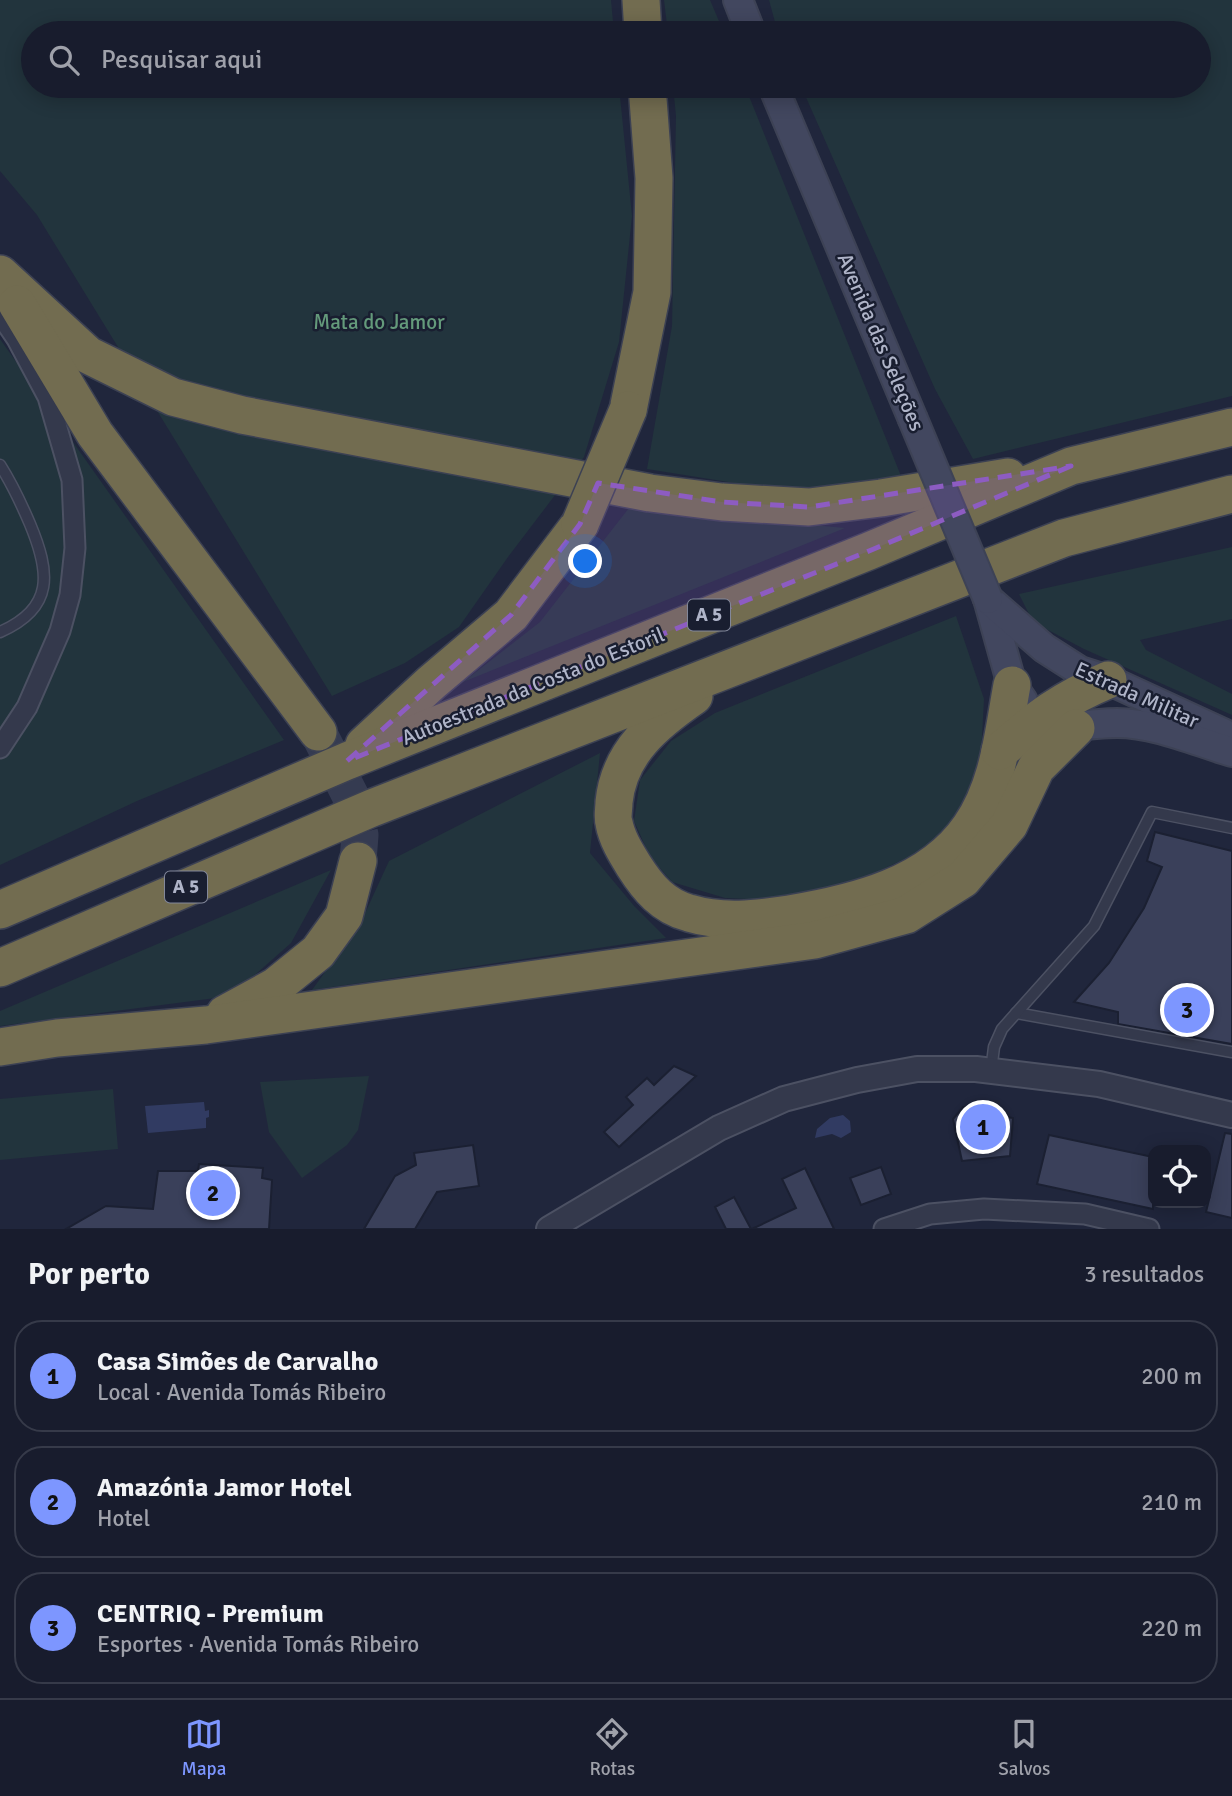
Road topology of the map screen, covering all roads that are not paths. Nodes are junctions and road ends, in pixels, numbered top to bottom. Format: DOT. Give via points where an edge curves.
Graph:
graph roads {
  1 [pos="641,0"];
  2 [pos="738,0"];
  3 [pos="642,21"];
  4 [pos="746,21"];
  5 [pos="648,98"];
  6 [pos="778,98"];
  7 [pos="0,275"];
  8 [pos="0,314"];
  9 [pos="1232,427"];
  10 [pos="0,466"];
  11 [pos="1071,466"];
  12 [pos="1232,494"];
  13 [pos="988,599"];
  14 [pos="0,632"];
  15 [pos="743,662"];
  16 [pos="1008,673"];
  17 [pos="1108,680"];
  18 [pos="1037,719"];
  19 [pos="1076,727"];
  20 [pos="318,732"];
  21 [pos="1232,738"];
  22 [pos="0,748"];
  23 [pos="1000,751"];
  24 [pos="1232,752"];
  25 [pos="347,761"];
  26 [pos="1232,828"];
  27 [pos="358,861"];
  28 [pos="0,910"];
  29 [pos="0,968"];
  30 [pos="1016,1013"];
  31 [pos="206,1025"];
  32 [pos="0,1047"];
  33 [pos="1232,1052"];
  34 [pos="990,1072"];
  35 [pos="1232,1115"];
  36 [pos="549,1229"];
  37 [pos="884,1229"];
  38 [pos="1149,1229"];
  1 -- 3 [label="highway"];
  2 -- 4 [label="main road"];
  5 -- 25 [label="highway, bridge" via="654,178 652,292 628,410 580,524 511,615"];
  6 -- 13 [label="main road, Avenida das Seleções, bridge"];
  7 -- 11 [label="highway" via="88,355 173,397 242,415 650,493 809,507"];
  7 -- 20 [label="highway" via="95,435"];
  8 -- 22 [label="street" via="48,397 72,480 75,548 60,631 27,707"];
  9 -- 11 [label="highway, Autoestrada da Costa do Estoril / A 5"];
  10 -- 14 [label="lane" via="23,507 45,570 40,601 16,625"];
  11 -- 25 [label="highway, Autoestrada da Costa do Estoril / A 5"];
  12 -- 15 [label="highway, A 5" via="1064,538"];
  13 -- 16 [label="main road, Avenida das Seleções"];
  13 -- 17 [label="main road, Estrada Militar" via="1044,648 1080,671"];
  15 -- 23 [label="highway" via="656,723 627,758 615,791 612,820 628,858 651,891 690,914 753,920 850,902 909,878 955,847 972,825 990,789"];
  15 -- 29 [label="highway, A 5" via="372,808"];
  16 -- 18 [label="main road"];
  16 -- 23 [label="highway"];
  17 -- 18 [label="highway" via="1077,693"];
  17 -- 21 [label="main road, Estrada Militar"];
  18 -- 19 [label="main road, Estrada Militar"];
  18 -- 23 [label="highway"];
  19 -- 24 [label="main road, Estrada Militar" via="1117,723 1150,727"];
  19 -- 31 [label="highway" via="1036,768 1009,825 963,879 906,915 815,940"];
  25 -- 28 [label="highway, Autoestrada da Costa do Estoril / A 5"];
  26 -- 30 [label="lane" via="1152,812 1094,926"];
  27 -- 31 [label="highway" via="344,916 318,952 275,986"];
  30 -- 33 [label="lane"];
  30 -- 34 [label="lane" via="994,1047"];
  31 -- 32 [label="highway"];
  34 -- 35 [label="street" via="1099,1084"];
  34 -- 36 [label="street" via="917,1069 784,1099 719,1128"];
  37 -- 38 [label="street" via="930,1214 984,1209 1085,1214"];
}
